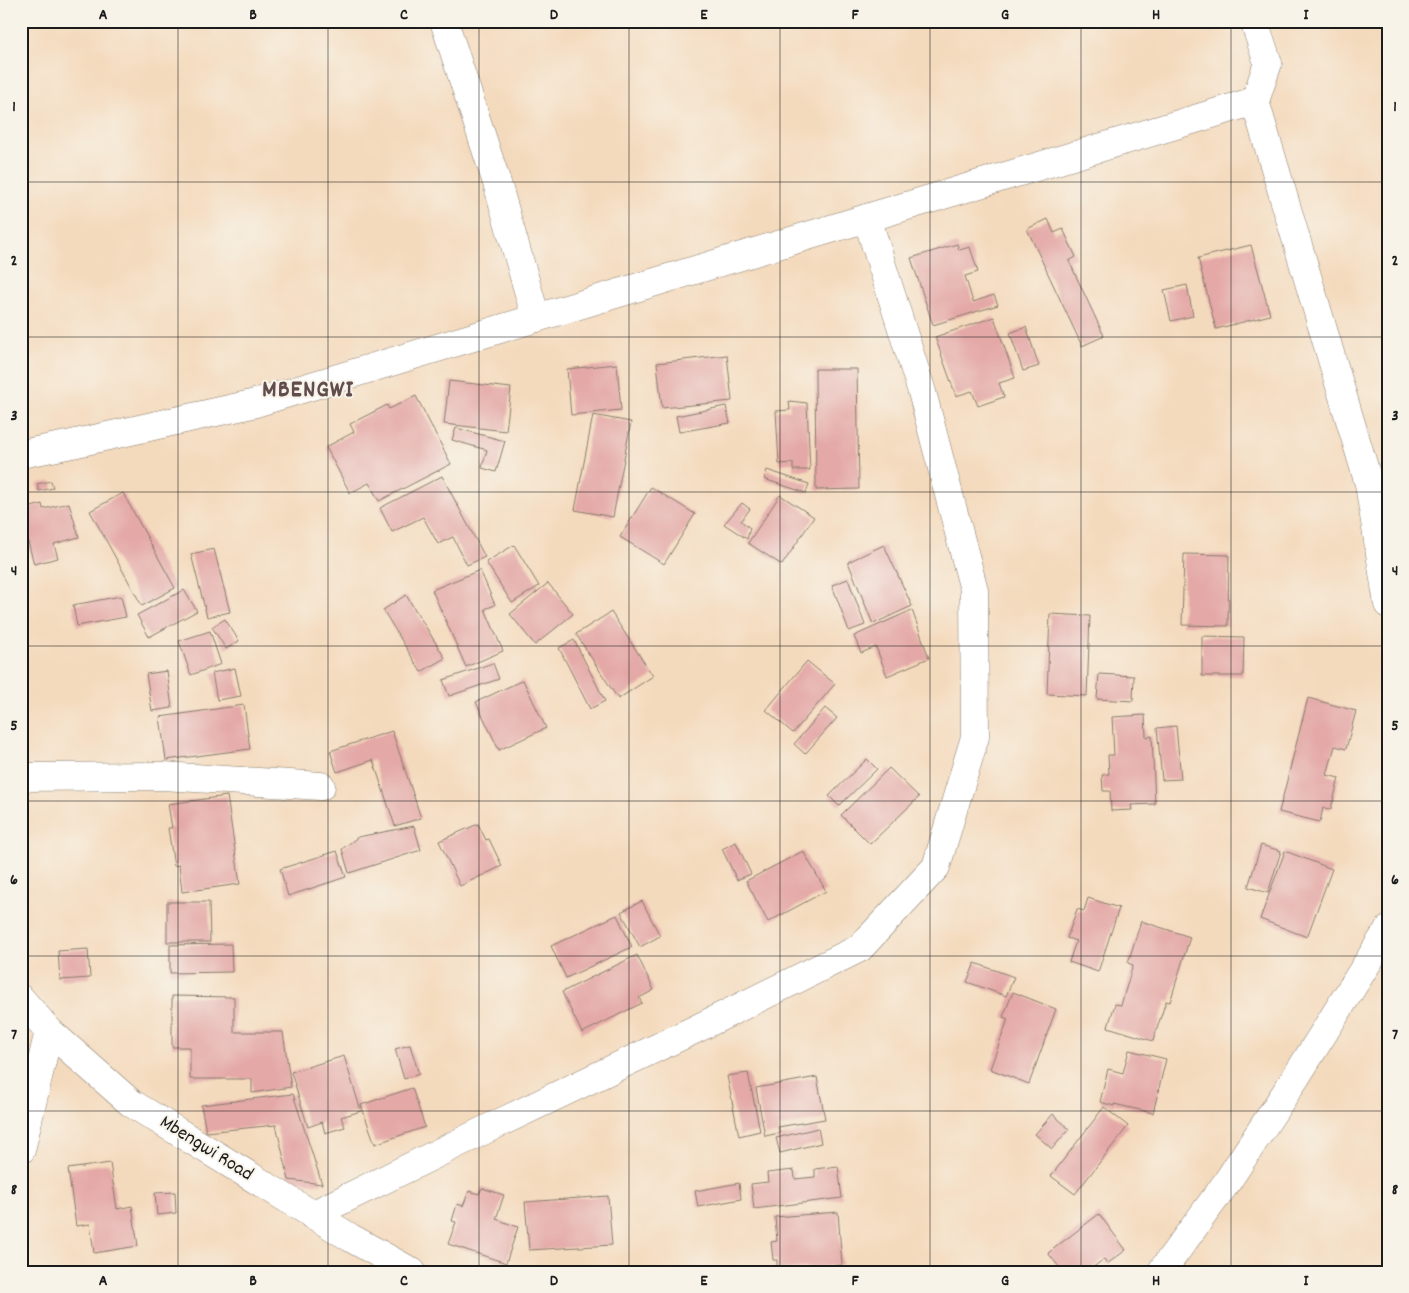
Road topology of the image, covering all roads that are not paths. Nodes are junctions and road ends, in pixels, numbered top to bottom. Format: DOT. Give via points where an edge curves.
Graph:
graph roads {
  1 [pos="444,21"];
  2 [pos="1254,21"];
  3 [pos="1255,101"];
  4 [pos="867,218"];
  5 [pos="536,318"];
  6 [pos="21,454"];
  7 [pos="1388,604"];
  8 [pos="21,777"];
  9 [pos="321,786"];
  10 [pos="1388,930"];
  11 [pos="21,998"];
  12 [pos="49,1031"];
  13 [pos="21,1150"];
  14 [pos="312,1215"];
  15 [pos="412,1272"];
  16 [pos="1161,1272"];
  1 -- 5 [label="street" via="497,183"];
  2 -- 3 [label="street" via="1268,63"];
  3 -- 4 [label="street"];
  3 -- 7 [label="street" via="1369,484"];
  4 -- 5 [label="street"];
  4 -- 14 [label="street" via="922,392 974,590 975,736 936,867 860,948"];
  5 -- 6 [label="street" via="252,404"];
  8 -- 9 [label="street" via="163,776"];
  10 -- 16 [label="street" via="1227,1182"];
  11 -- 12 [label="street, Mbengwi Road"];
  12 -- 13 [label="street"];
  12 -- 14 [label="street, Mbengwi Road" via="131,1103"];
  14 -- 15 [label="street, Mbengwi Road"];
}
